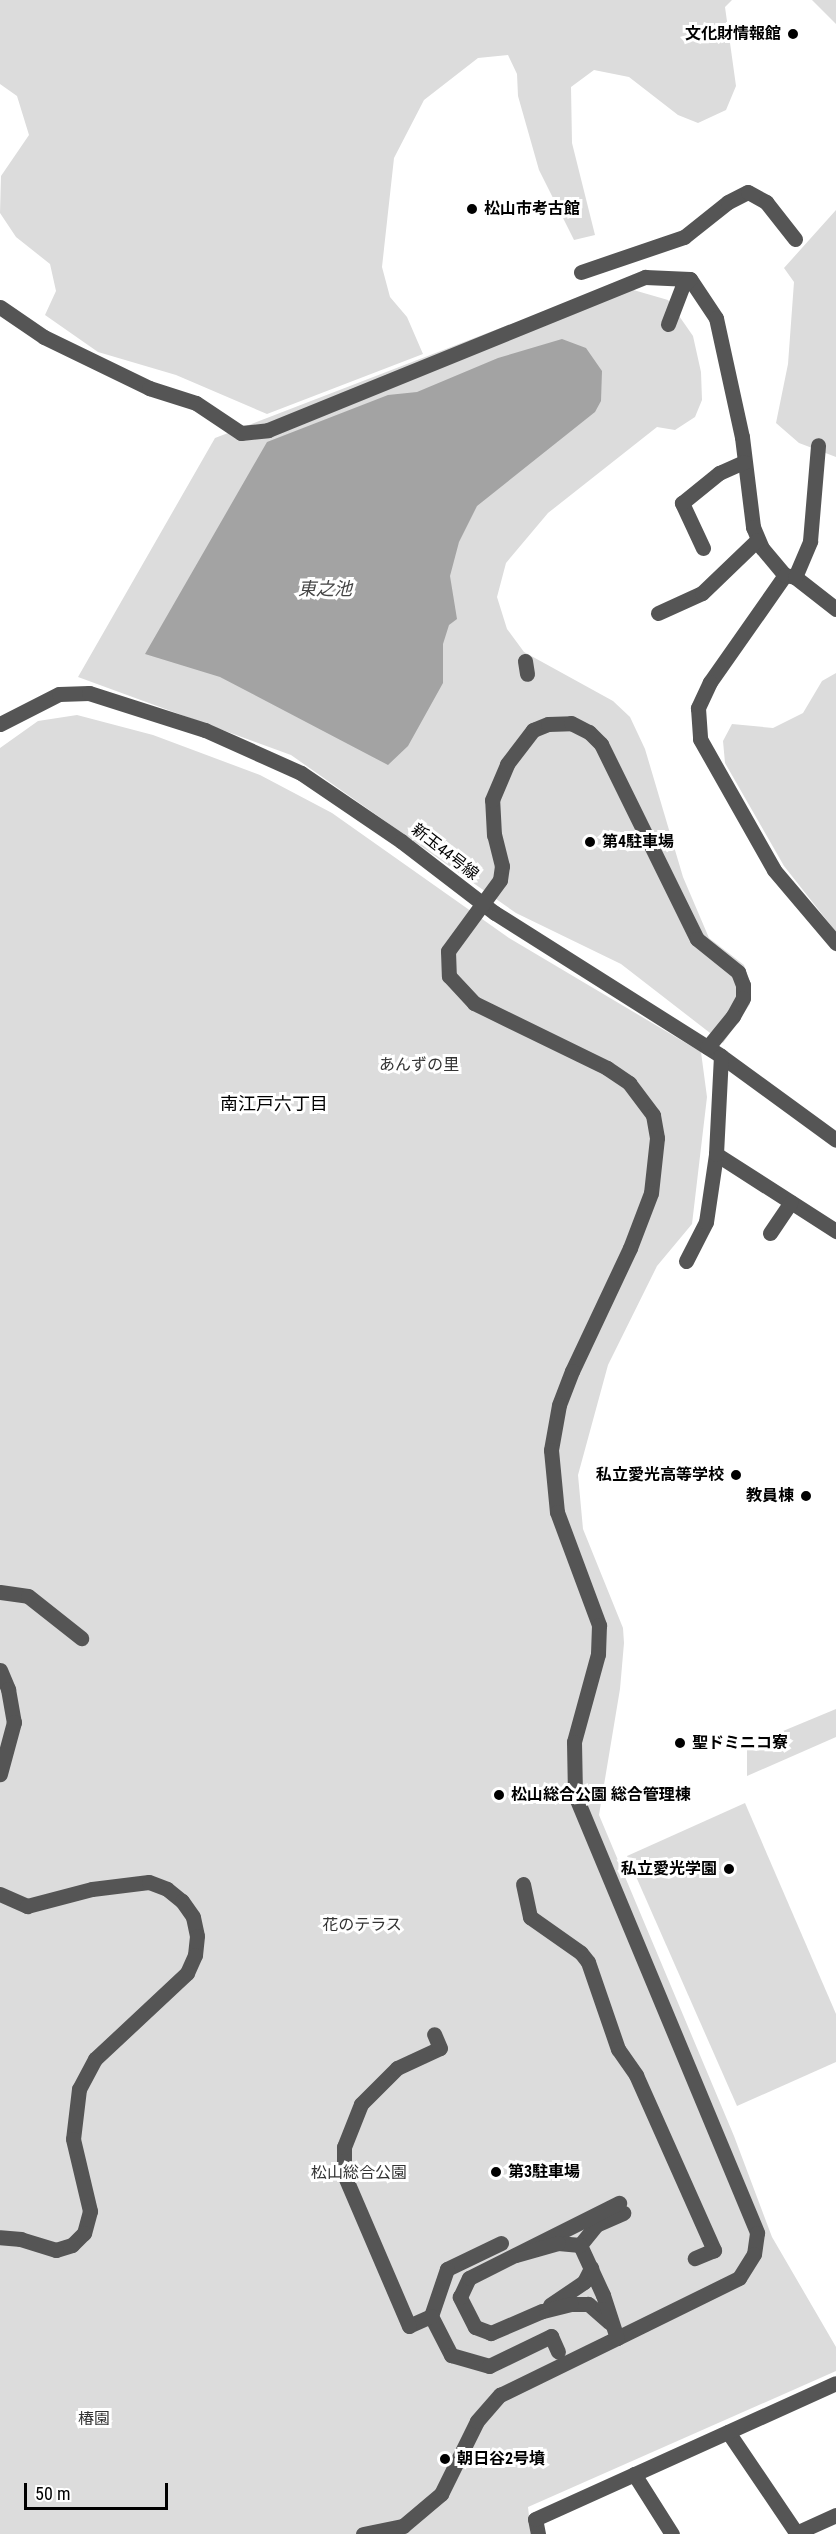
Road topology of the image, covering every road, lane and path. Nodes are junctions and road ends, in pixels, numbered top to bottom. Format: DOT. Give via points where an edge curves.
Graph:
graph roads {
  1 [pos="795,239"];
  2 [pos="581,272"];
  3 [pos="690,279"];
  4 [pos="0,307"];
  5 [pos="668,324"];
  6 [pos="818,446"];
  7 [pos="744,462"];
  8 [pos="757,540"];
  9 [pos="704,548"];
  10 [pos="790,576"];
  11 [pos="836,609"];
  12 [pos="658,613"];
  13 [pos="0,724"];
  14 [pos="494,883"];
  15 [pos="468,914"];
  16 [pos="836,944"];
  17 [pos="708,1047"];
  18 [pos="722,1056"];
  19 [pos="836,1140"];
  20 [pos="716,1154"];
  21 [pos="791,1202"];
  22 [pos="836,1231"];
  23 [pos="770,1233"];
  24 [pos="686,1261"];
  25 [pos="0,1592"];
  26 [pos="81,1638"];
  27 [pos="0,1670"];
  28 [pos="0,1774"];
  29 [pos="523,1884"];
  30 [pos="0,1894"];
  31 [pos="434,2034"];
  32 [pos="0,2237"];
  33 [pos="501,2243"];
  34 [pos="580,2245"];
  35 [pos="516,2255"];
  36 [pos="695,2258"];
  37 [pos="591,2268"];
  38 [pos="542,2311"];
  39 [pos="431,2316"];
  40 [pos="609,2322"];
  41 [pos="617,2338"];
  42 [pos="558,2352"];
  43 [pos="836,2383"];
  44 [pos="728,2432"];
  45 [pos="634,2474"];
  46 [pos="836,2516"];
  47 [pos="537,2526"];
  48 [pos="363,2534"];
  49 [pos="672,2534"];
  50 [pos="796,2534"];
  1 -- 2 [label="street" via="766,202 748,192 728,202 684,237"];
  3 -- 4 [label="street" via="645,277 268,430 241,433 196,403 149,388 44,337"];
  3 -- 5 [label="street" via="682,287"];
  3 -- 7 [label="street" via="716,318"];
  6 -- 10 [label="street" via="810,541"];
  7 -- 8 [label="street"];
  7 -- 9 [label="street" via="719,473 682,503"];
  8 -- 10 [label="street"];
  8 -- 12 [label="street" via="702,593"];
  10 -- 11 [label="street"];
  10 -- 16 [label="street" via="710,682 698,708 700,739 774,870"];
  13 -- 17 [label="street, 新玉44号線" via="59,694 73,691 205,730 301,773 401,841 495,913"];
  14 -- 15 [label="street"];
  14 -- 17 [label="street" via="502,866 494,835 492,800 507,764 533,730 548,724 571,723 589,732 601,744 697,939 725,960 740,979 743,998"];
  14 -- 41 [label="street, bridge" via="448,951 449,976 474,1003 607,1068 629,1083 653,1115 657,1138 651,1193 630,1248 572,1371 559,1405 551,1450 557,1512 599,1625 597,1654 574,1742 575,1795 756,2233 754,2254 739,2278"];
  17 -- 18 [label="street, 新玉44号線"];
  18 -- 19 [label="street, 新玉44号線"];
  18 -- 20 [label="street"];
  20 -- 21 [label="street"];
  20 -- 24 [label="street" via="705,1222"];
  21 -- 22 [label="street"];
  21 -- 23 [label="street"];
  25 -- 26 [label="street" via="27,1596"];
  27 -- 28 [label="street" via="14,1722"];
  29 -- 36 [label="street" via="530,1917 588,1962 618,2049 636,2075 714,2250"];
  30 -- 32 [label="street" via="15,1904 27,1905 102,1887 148,1882 167,1889 182,1901 193,1917 197,1946 192,1965 181,1980 95,2059 79,2089 73,2139 90,2211 81,2238 56,2250"];
  31 -- 39 [label="street" via="440,2048 397,2068 361,2104 344,2147 344,2174 409,2326"];
  33 -- 39 [label="street" via="447,2270"];
  34 -- 35 [label="street" via="558,2243"];
  34 -- 35 [label="street" via="596,2225 621,2208 536,2242"];
  34 -- 37 [label="street"];
  35 -- 38 [label="street" via="469,2278 460,2297 475,2327 491,2333"];
  37 -- 38 [label="street" via="584,2282"];
  37 -- 40 [label="street"];
  38 -- 40 [label="street" via="588,2304"];
  39 -- 42 [label="street" via="451,2355 460,2358 489,2366 550,2336"];
  40 -- 41 [label="street"];
  41 -- 48 [label="street" via="500,2395 477,2421 436,2499 403,2526"];
  43 -- 44 [label="street"];
  44 -- 45 [label="street"];
  44 -- 50 [label="street"];
  45 -- 47 [label="street"];
  45 -- 49 [label="street"];
  46 -- 50 [label="street"];
}
